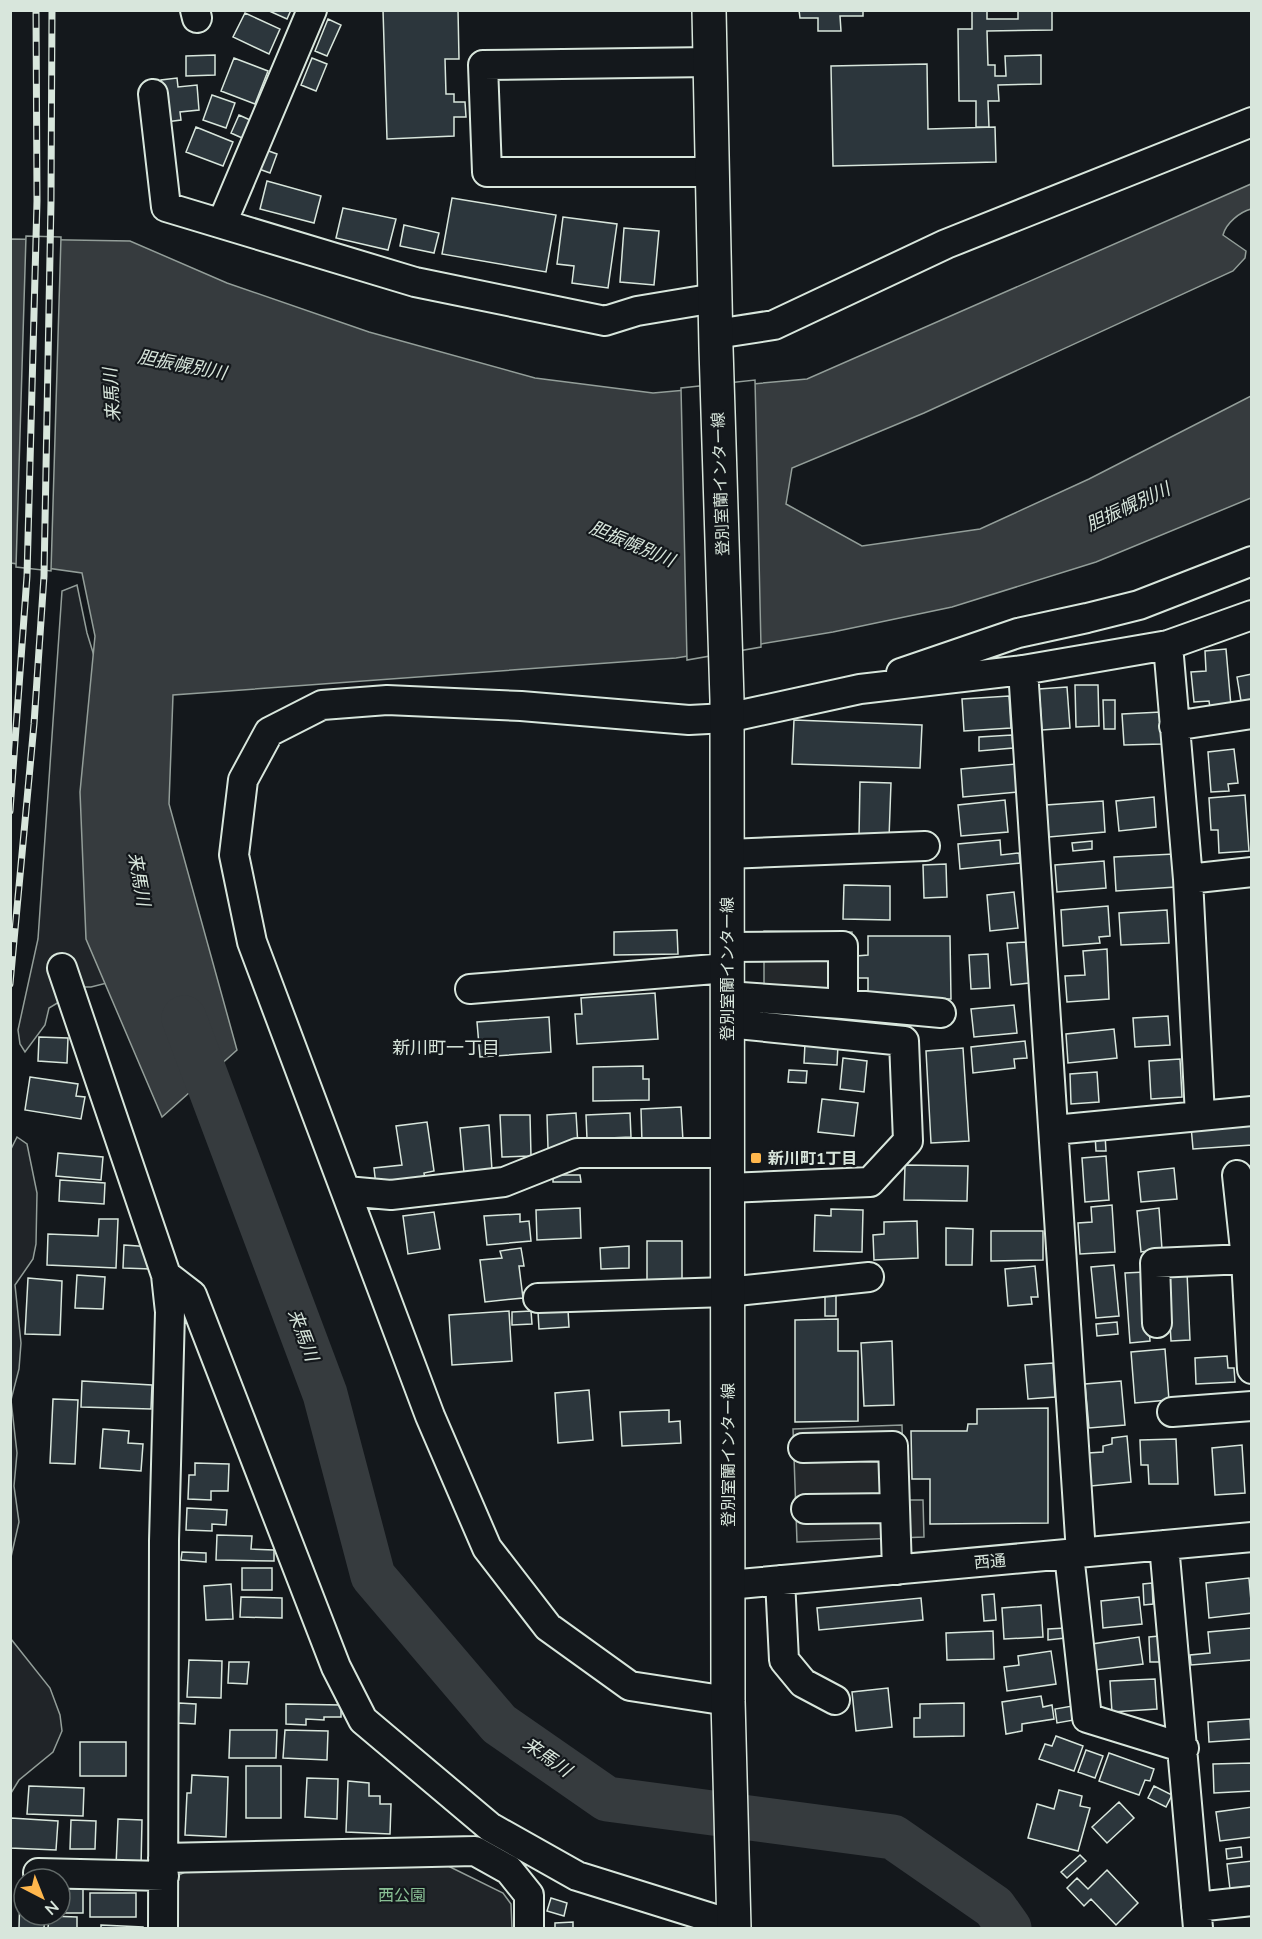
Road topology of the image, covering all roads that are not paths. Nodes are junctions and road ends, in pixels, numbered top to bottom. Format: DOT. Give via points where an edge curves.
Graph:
graph roads {
  1 [pos="312,10"];
  2 [pos="709,10"];
  3 [pos="710,62"];
  4 [pos="153,94"];
  5 [pos="1251,122"];
  6 [pos="712,171"];
  7 [pos="222,223"];
  8 [pos="715,298"];
  9 [pos="716,341"];
  10 [pos="1251,561"];
  11 [pos="1251,615"];
  12 [pos="1168,645"];
  13 [pos="1023,670"];
  14 [pos="860,689"];
  15 [pos="727,709"];
  16 [pos="1251,714"];
  17 [pos="1174,726"];
  18 [pos="926,846"];
  19 [pos="727,854"];
  20 [pos="1251,872"];
  21 [pos="1188,879"];
  22 [pos="63,968"];
  23 [pos="727,983"];
  24 [pos="470,989"];
  25 [pos="843,1004"];
  26 [pos="941,1013"];
  27 [pos="1251,1111"];
  28 [pos="1200,1116"];
  29 [pos="1054,1130"];
  30 [pos="727,1153"];
  31 [pos="1237,1175"];
  32 [pos="727,1188"];
  33 [pos="346,1191"];
  34 [pos="1246,1259"];
  35 [pos="166,1275"];
  36 [pos="869,1276"];
  37 [pos="727,1292"];
  38 [pos="538,1298"];
  39 [pos="1157,1323"];
  40 [pos="1251,1369"];
  41 [pos="1251,1406"];
  42 [pos="1172,1412"];
  43 [pos="803,1448"];
  44 [pos="895,1508"];
  45 [pos="806,1509"];
  46 [pos="1251,1537"];
  47 [pos="1164,1545"];
  48 [pos="1075,1554"];
  49 [pos="897,1570"];
  50 [pos="780,1580"];
  51 [pos="728,1585"];
  52 [pos="835,1700"];
  53 [pos="728,1713"];
  54 [pos="1184,1748"];
  55 [pos="529,1849"];
  56 [pos="164,1867"];
  57 [pos="509,1870"];
  58 [pos="72,1871"];
  59 [pos="1251,1901"];
  60 [pos="1197,1918"];
  61 [pos="733,1919"];
  62 [pos="163,1929"];
  63 [pos="529,1929"];
  1 -- 7 [label="street"];
  2 -- 3 [label="main road, 登別室蘭インター線"];
  3 -- 6 [label="main road, 登別室蘭インター線"];
  3 -- 6 [label="street" via="483,65 487,172"];
  4 -- 7 [label="street" via="166,207"];
  5 -- 9 [label="street" via="946,244 774,325"];
  6 -- 8 [label="main road, 登別室蘭インター線"];
  7 -- 8 [label="street" via="415,282 605,321 637,311"];
  8 -- 9 [label="main road, 登別室蘭インター線"];
  9 -- 15 [label="main road, 登別室蘭インター線"];
  10 -- 14 [label="street" via="1139,605 1018,633"];
  11 -- 12 [label="street"];
  12 -- 13 [label="street"];
  12 -- 17 [label="street"];
  13 -- 14 [label="street"];
  13 -- 29 [label="street"];
  14 -- 15 [label="street"];
  15 -- 19 [label="main road, 登別室蘭インター線"];
  15 -- 33 [label="street" via="689,720 387,700 322,705 269,732 243,780 234,855 252,942"];
  16 -- 17 [label="street"];
  17 -- 21 [label="street"];
  18 -- 19 [label="street"];
  19 -- 23 [label="main road, 登別室蘭インター線"];
  20 -- 21 [label="street"];
  21 -- 28 [label="street"];
  22 -- 35 [label="street"];
  23 -- 24 [label="street"];
  23 -- 25 [label="street"];
  23 -- 25 [label="street" via="843,946"];
  23 -- 30 [label="main road, 登別室蘭インター線"];
  23 -- 32 [label="street" via="904,1041 908,1142 870,1182"];
  25 -- 26 [label="street"];
  27 -- 28 [label="street"];
  28 -- 29 [label="street"];
  29 -- 48 [label="street"];
  30 -- 32 [label="main road, 登別室蘭インター線"];
  30 -- 33 [label="street" via="577,1153 504,1182 391,1195"];
  31 -- 34 [label="street"];
  32 -- 37 [label="main road, 登別室蘭インター線"];
  33 -- 53 [label="street" via="430,1416 488,1548 548,1627 630,1686"];
  34 -- 39 [label="street" via="1155,1263"];
  34 -- 40 [label="street"];
  35 -- 55 [label="street" via="192,1294 336,1666 363,1720 490,1827"];
  35 -- 56 [label="street" via="170,1312 164,1541"];
  36 -- 37 [label="street"];
  37 -- 38 [label="street"];
  37 -- 51 [label="main road, 登別室蘭インター線"];
  41 -- 42 [label="street"];
  43 -- 44 [label="street" via="893,1446"];
  44 -- 45 [label="street"];
  44 -- 49 [label="street"];
  46 -- 47 [label="street, 西通"];
  47 -- 48 [label="street, 西通"];
  47 -- 54 [label="street"];
  48 -- 49 [label="street, 西通"];
  48 -- 54 [label="street" via="1087,1718"];
  49 -- 50 [label="street, 西通"];
  50 -- 51 [label="street, 西通"];
  50 -- 52 [label="street" via="784,1660 802,1683"];
  51 -- 53 [label="main road, 登別室蘭インター線"];
  53 -- 61 [label="main road, 登別室蘭インター線"];
  54 -- 60 [label="street"];
  55 -- 57 [label="street"];
  55 -- 61 [label="street" via="577,1876"];
  56 -- 57 [label="street" via="475,1851"];
  56 -- 58 [label="street"];
  56 -- 62 [label="street"];
  57 -- 63 [label="street" via="529,1895"];
  59 -- 60 [label="street"];
}
